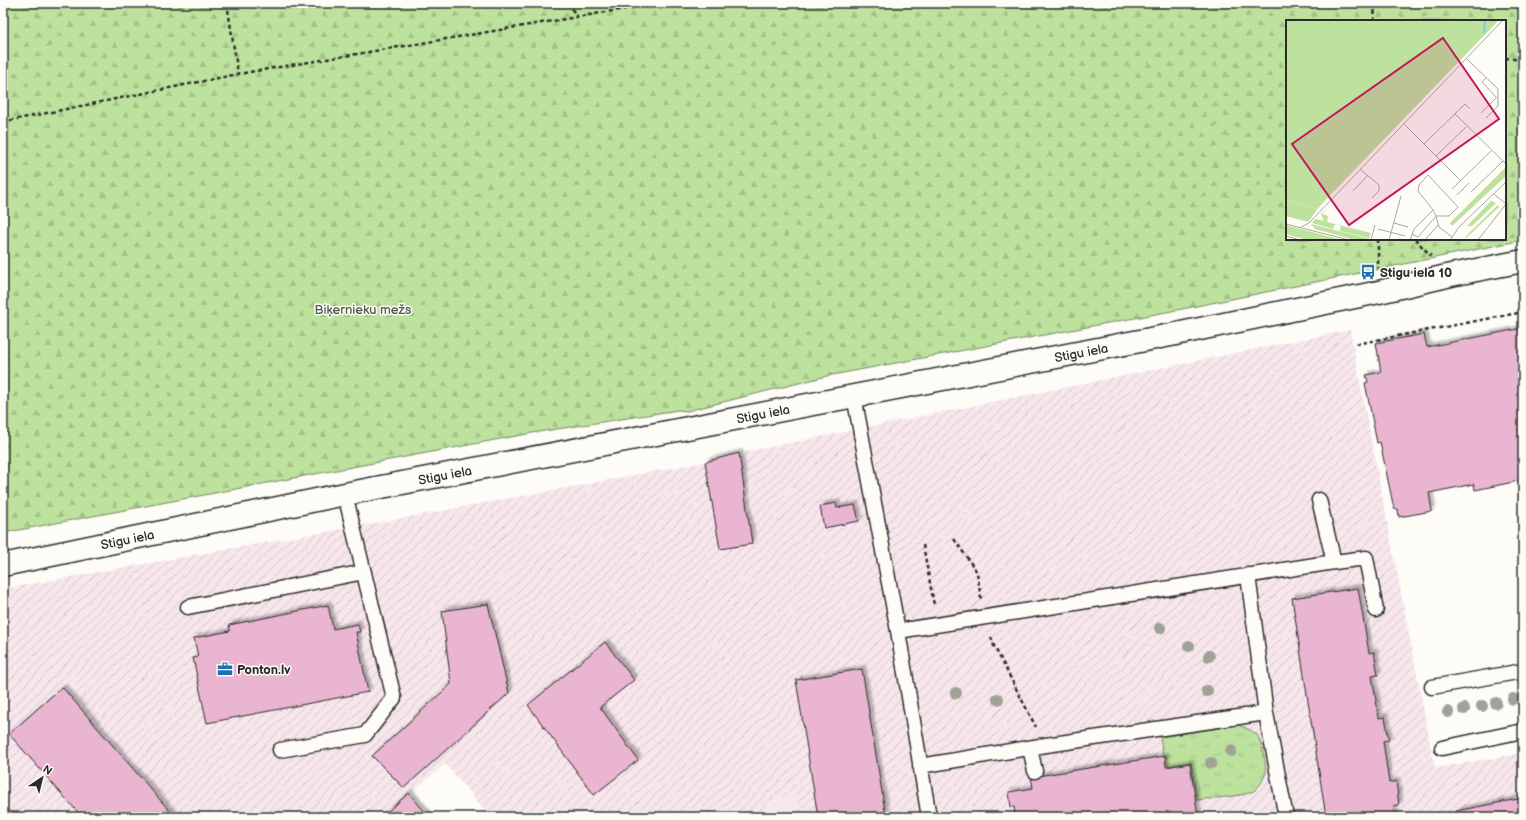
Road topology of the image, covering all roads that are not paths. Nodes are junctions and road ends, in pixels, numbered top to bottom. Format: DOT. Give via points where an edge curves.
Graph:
graph roads {
  1 [pos="1523,261"];
  2 [pos="854,396"];
  3 [pos="345,494"];
  4 [pos="1320,500"];
  5 [pos="1334,562"];
  6 [pos="3,565"];
  7 [pos="364,572"];
  8 [pos="1248,575"];
  9 [pos="188,607"];
  10 [pos="1376,610"];
  11 [pos="898,631"];
  12 [pos="1523,671"];
  13 [pos="1432,687"];
  14 [pos="1266,713"];
  15 [pos="1523,731"];
  16 [pos="1030,748"];
  17 [pos="1442,748"];
  18 [pos="280,750"];
  19 [pos="920,766"];
  20 [pos="1035,771"];
  21 [pos="929,817"];
  22 [pos="1286,817"];
  1 -- 2 [label="street, Stigu iela" via="1171,335"];
  2 -- 3 [label="street, Stigu iela"];
  2 -- 11 [label="lane"];
  3 -- 6 [label="street, Stigu iela"];
  3 -- 7 [label="lane"];
  4 -- 5 [label="lane"];
  5 -- 8 [label="lane"];
  5 -- 10 [label="lane" via="1366,558"];
  7 -- 9 [label="lane"];
  7 -- 18 [label="lane" via="394,698 365,735"];
  8 -- 11 [label="lane"];
  8 -- 14 [label="lane"];
  11 -- 19 [label="lane"];
  12 -- 13 [label="lane"];
  14 -- 16 [label="lane"];
  14 -- 22 [label="lane"];
  15 -- 17 [label="lane"];
  16 -- 19 [label="lane"];
  16 -- 20 [label="lane"];
  19 -- 21 [label="lane"];
}
